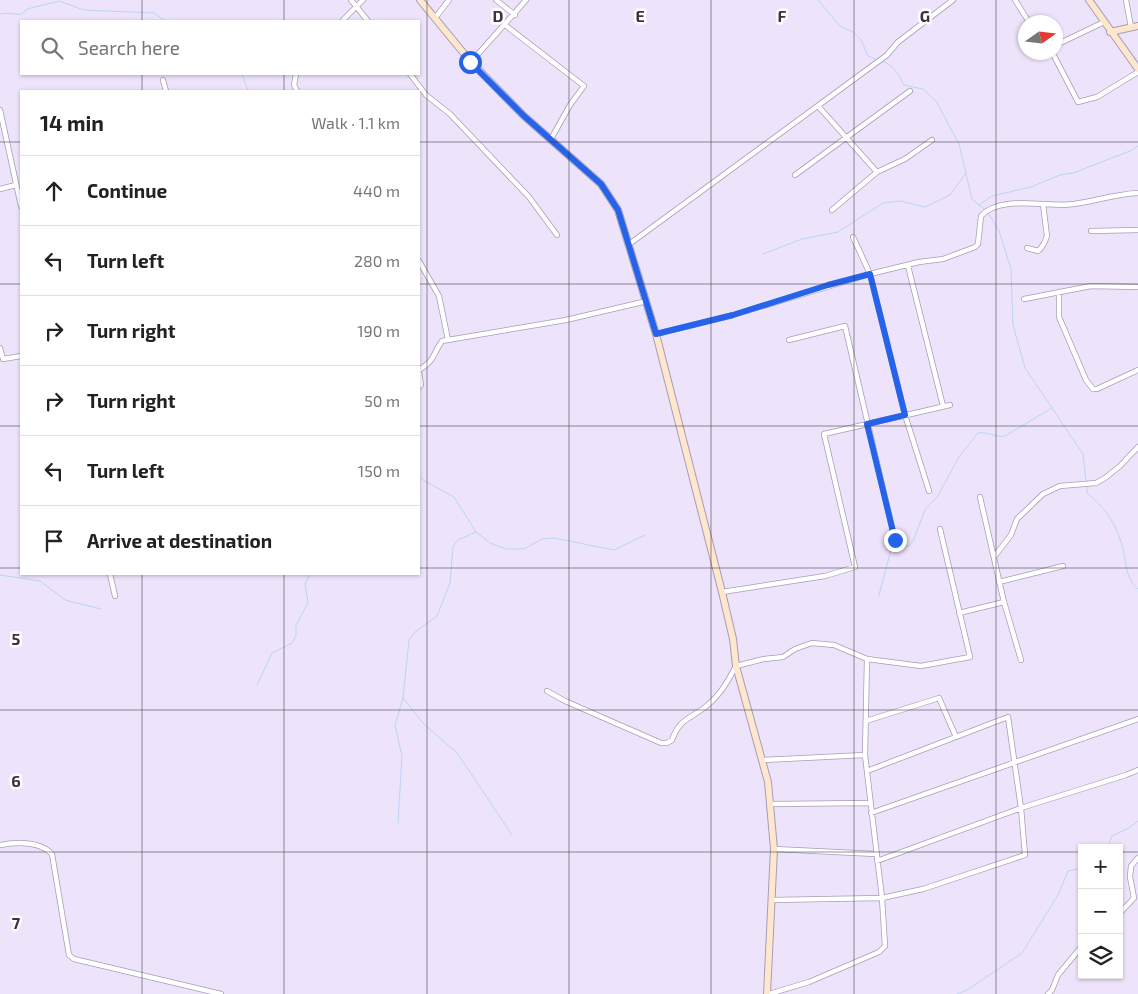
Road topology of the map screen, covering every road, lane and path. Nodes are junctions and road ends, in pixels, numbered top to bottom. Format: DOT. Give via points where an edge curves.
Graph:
graph roads {
  1 [pos="351,0"];
  2 [pos="363,0"];
  3 [pos="420,0"];
  4 [pos="449,0"];
  5 [pos="496,0"];
  6 [pos="526,0"];
  7 [pos="954,0"];
  8 [pos="1015,0"];
  9 [pos="1088,0"];
  10 [pos="1126,0"];
  11 [pos="357,6"];
  12 [pos="515,15"];
  13 [pos="1025,15"];
  14 [pos="435,18"];
  15 [pos="343,20"];
  16 [pos="367,20"];
  17 [pos="1104,22"];
  18 [pos="505,25"];
  19 [pos="1135,27"];
  20 [pos="1110,32"];
  21 [pos="1063,42"];
  22 [pos="1056,60"];
  23 [pos="470,62"];
  24 [pos="1138,71"];
  25 [pos="296,75"];
  26 [pos="411,75"];
  27 [pos="163,80"];
  28 [pos="166,90"];
  29 [pos="296,90"];
  30 [pos="910,91"];
  31 [pos="818,106"];
  32 [pos="0,110"];
  33 [pos="551,139"];
  34 [pos="847,139"];
  35 [pos="932,140"];
  36 [pos="8,147"];
  37 [pos="0,149"];
  38 [pos="877,172"];
  39 [pos="795,176"];
  40 [pos="16,185"];
  41 [pos="0,189"];
  42 [pos="1138,193"];
  43 [pos="20,202"];
  44 [pos="1043,204"];
  45 [pos="832,210"];
  46 [pos="1138,230"];
  47 [pos="1091,231"];
  48 [pos="557,235"];
  49 [pos="853,237"];
  50 [pos="628,245"];
  51 [pos="1027,248"];
  52 [pos="420,263"];
  53 [pos="908,266"];
  54 [pos="870,274"];
  55 [pos="1138,287"];
  56 [pos="1059,293"];
  57 [pos="1024,300"];
  58 [pos="647,301"];
  59 [pos="656,334"];
  60 [pos="448,340"];
  61 [pos="789,340"];
  62 [pos="0,348"];
  63 [pos="20,356"];
  64 [pos="420,370"];
  65 [pos="1138,370"];
  66 [pos="950,405"];
  67 [pos="943,406"];
  68 [pos="905,415"];
  69 [pos="867,424"];
  70 [pos="1138,447"];
  71 [pos="929,491"];
  72 [pos="980,496"];
  73 [pos="940,529"];
  74 [pos="895,540"];
  75 [pos="994,557"];
  76 [pos="1064,566"];
  77 [pos="110,575"];
  78 [pos="999,582"];
  79 [pos="722,592"];
  80 [pos="115,596"];
  81 [pos="1004,602"];
  82 [pos="959,613"];
  83 [pos="867,660"];
  84 [pos="1021,660"];
  85 [pos="736,666"];
  86 [pos="547,691"];
  87 [pos="1138,719"];
  88 [pos="866,721"];
  89 [pos="956,737"];
  90 [pos="865,754"];
  91 [pos="763,760"];
  92 [pos="1015,764"];
  93 [pos="1138,770"];
  94 [pos="867,771"];
  95 [pos="871,803"];
  96 [pos="771,804"];
  97 [pos="1021,808"];
  98 [pos="871,813"];
  99 [pos="0,845"];
  100 [pos="774,849"];
  101 [pos="876,854"];
  102 [pos="1138,858"];
  103 [pos="877,861"];
  104 [pos="882,898"];
  105 [pos="772,900"];
  106 [pos="1123,910"];
  107 [pos="1078,951"];
  108 [pos="221,994"];
  109 [pos="768,994"];
  110 [pos="1048,994"];
  1 -- 11 [label="street"];
  2 -- 11 [label="street"];
  3 -- 14 [label="street"];
  4 -- 14 [label="street"];
  5 -- 12 [label="street"];
  6 -- 12 [label="street"];
  7 -- 31 [label="street"];
  8 -- 13 [label="street"];
  9 -- 17 [label="street"];
  10 -- 19 [label="street"];
  11 -- 15 [label="street"];
  11 -- 16 [label="street"];
  12 -- 18 [label="street"];
  14 -- 23 [label="street"];
  17 -- 20 [label="street"];
  17 -- 21 [label="street"];
  18 -- 23 [label="street"];
  18 -- 33 [label="street" via="584,86"];
  19 -- 20 [label="street"];
  20 -- 24 [label="street"];
  22 -- 24 [label="street" via="1078,102 1097,97"];
  23 -- 33 [label="street"];
  25 -- 29 [label="street"];
  26 -- 48 [label="street" via="426,95 450,114 529,197"];
  27 -- 28 [label="street"];
  30 -- 34 [label="street"];
  31 -- 34 [label="street"];
  31 -- 50 [label="street"];
  32 -- 36 [label="street"];
  33 -- 50 [label="street" via="601,184 618,210"];
  34 -- 38 [label="street"];
  34 -- 39 [label="street"];
  35 -- 38 [label="street" via="906,159"];
  36 -- 37 [label="street"];
  36 -- 40 [label="street"];
  38 -- 45 [label="street"];
  40 -- 41 [label="street"];
  40 -- 43 [label="street"];
  42 -- 44 [label="street" via="1075,204"];
  44 -- 51 [label="street" via="1046,240 1038,251"];
  44 -- 53 [label="street" via="1016,204 990,209 981,216 975,247 943,259"];
  46 -- 47 [label="street"];
  49 -- 54 [label="street"];
  50 -- 58 [label="street"];
  52 -- 60 [label="street" via="439,296"];
  53 -- 54 [label="street"];
  53 -- 67 [label="street"];
  54 -- 59 [label="street"];
  54 -- 68 [label="street"];
  55 -- 56 [label="street" via="1091,286"];
  56 -- 57 [label="street"];
  56 -- 65 [label="street" via="1059,317 1093,389"];
  58 -- 59 [label="street"];
  58 -- 60 [label="street" via="566,320"];
  59 -- 79 [label="street"];
  60 -- 64 [label="street" via="442,341 432,362"];
  61 -- 69 [label="street" via="844,326"];
  62 -- 63 [label="street" via="3,360"];
  66 -- 67 [label="street"];
  67 -- 68 [label="street"];
  68 -- 69 [label="street"];
  68 -- 71 [label="street"];
  69 -- 74 [label="street"];
  69 -- 79 [label="street" via="824,434 855,567 825,576"];
  70 -- 75 [label="street" via="1106,478 1096,483 1060,486 1043,494 1017,519 1010,536"];
  72 -- 75 [label="street"];
  73 -- 82 [label="street"];
  75 -- 78 [label="street"];
  76 -- 78 [label="street"];
  77 -- 80 [label="street"];
  78 -- 81 [label="street"];
  79 -- 85 [label="street"];
  81 -- 82 [label="street"];
  81 -- 84 [label="street"];
  82 -- 83 [label="street" via="970,657 921,666"];
  83 -- 85 [label="street" via="834,645 812,643 783,657"];
  83 -- 88 [label="street"];
  85 -- 86 [label="street" via="710,703 681,723 667,743"];
  85 -- 91 [label="street"];
  87 -- 92 [label="street"];
  88 -- 89 [label="street" via="939,698"];
  88 -- 90 [label="street"];
  89 -- 92 [label="street" via="1008,717"];
  89 -- 94 [label="street"];
  90 -- 91 [label="street"];
  90 -- 94 [label="street"];
  91 -- 96 [label="street"];
  92 -- 97 [label="street"];
  92 -- 98 [label="street"];
  93 -- 97 [label="street"];
  94 -- 95 [label="street"];
  95 -- 96 [label="street"];
  95 -- 98 [label="street"];
  96 -- 100 [label="street"];
  97 -- 103 [label="street"];
  97 -- 104 [label="street" via="1025,855 923,890"];
  98 -- 101 [label="street"];
  99 -- 108 [label="street" via="34,844 52,854 69,955 74,960"];
  100 -- 101 [label="street"];
  100 -- 105 [label="street"];
  101 -- 103 [label="street"];
  102 -- 106 [label="street" via="1131,866 1134,898"];
  103 -- 104 [label="street"];
  104 -- 105 [label="street"];
  104 -- 109 [label="street" via="885,946 879,952 809,982"];
  105 -- 109 [label="street"];
  107 -- 110 [label="street" via="1058,975"];
}
